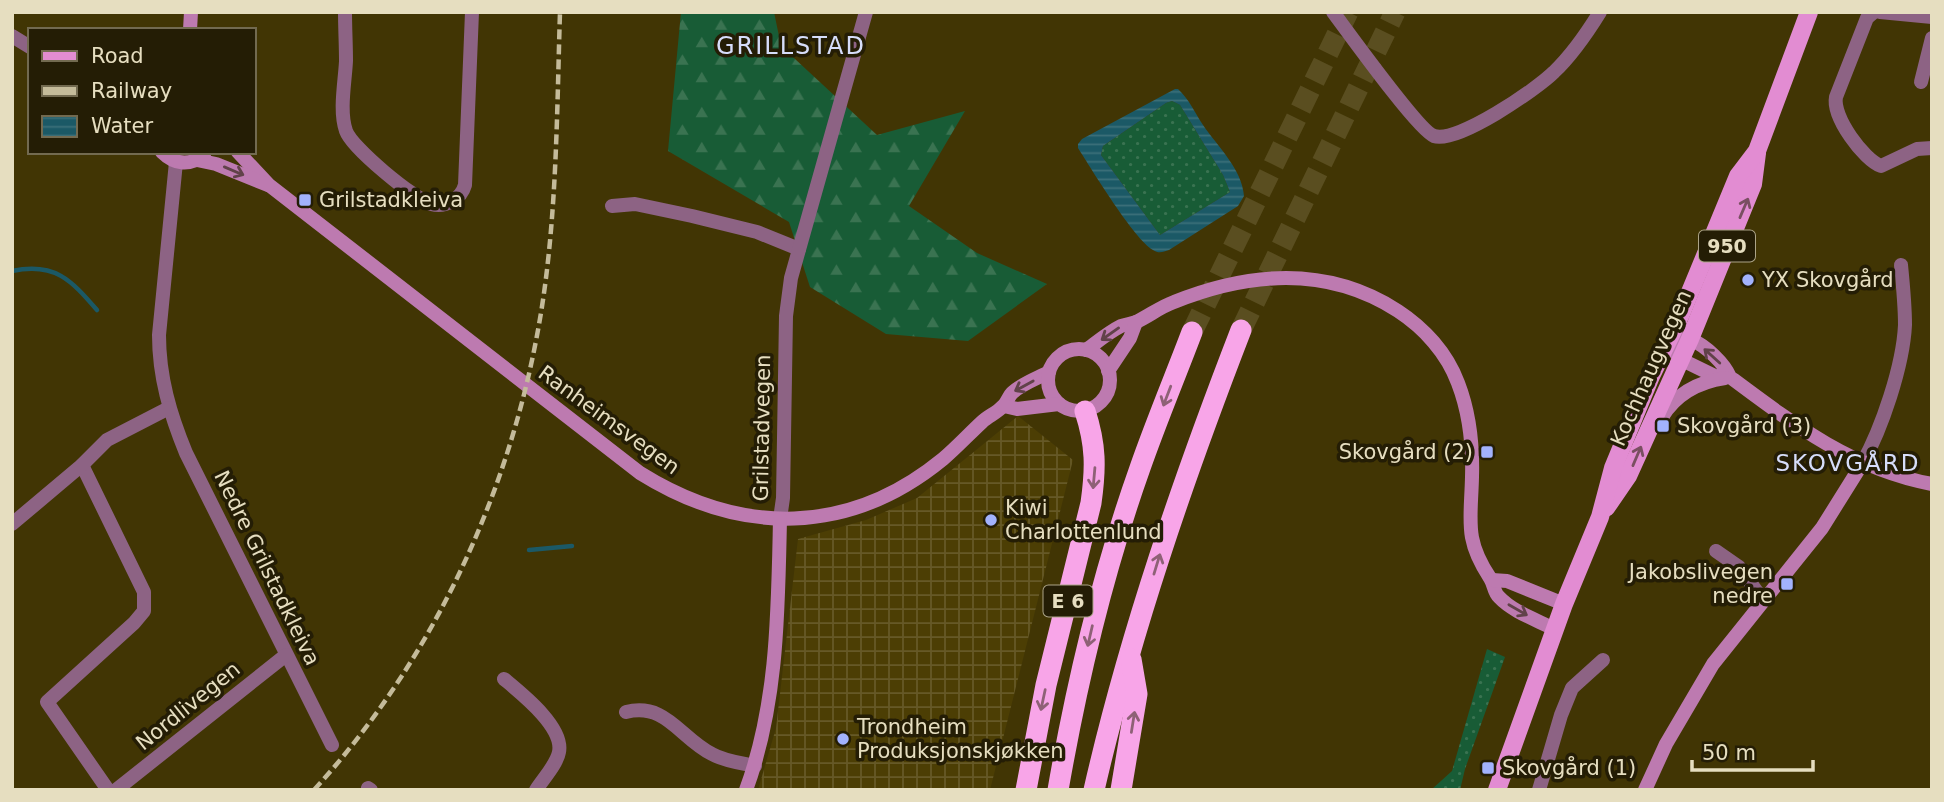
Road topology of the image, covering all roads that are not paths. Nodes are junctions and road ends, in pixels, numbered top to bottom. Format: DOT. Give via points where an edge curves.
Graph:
graph roads {
  1 [pos="345,12"];
  2 [pos="472,12"];
  3 [pos="866,12"];
  4 [pos="1333,12"];
  5 [pos="1600,12"];
  6 [pos="1809,12"];
  7 [pos="1874,12"];
  8 [pos="1880,12"];
  9 [pos="1932,17"];
  10 [pos="12,36"];
  11 [pos="1932,38"];
  12 [pos="28,46"];
  13 [pos="1921,82"];
  14 [pos="1932,148"];
  15 [pos="1757,151"];
  16 [pos="165,154"];
  17 [pos="240,154"];
  18 [pos="201,156"];
  19 [pos="176,162"];
  20 [pos="269,186"];
  21 [pos="612,206"];
  22 [pos="799,249"];
  23 [pos="1901,265"];
  24 [pos="1136,322"];
  25 [pos="1241,330"];
  26 [pos="1192,332"];
  27 [pos="1689,339"];
  28 [pos="1668,341"];
  29 [pos="1086,350"];
  30 [pos="1681,359"];
  31 [pos="1108,371"];
  32 [pos="1049,372"];
  33 [pos="1725,378"];
  34 [pos="1059,404"];
  35 [pos="1004,406"];
  36 [pos="169,408"];
  37 [pos="1085,411"];
  38 [pos="1649,427"];
  39 [pos="1862,464"];
  40 [pos="82,465"];
  41 [pos="1932,484"];
  42 [pos="1600,517"];
  43 [pos="780,519"];
  44 [pos="12,524"];
  45 [pos="1716,551"];
  46 [pos="1492,580"];
  47 [pos="1763,600"];
  48 [pos="1564,604"];
  49 [pos="1554,629"];
  50 [pos="1130,653"];
  51 [pos="286,654"];
  52 [pos="1603,660"];
  53 [pos="504,679"];
  54 [pos="626,712"];
  55 [pos="332,745"];
  56 [pos="755,766"];
  57 [pos="1651,788"];
  58 [pos="108,790"];
  59 [pos="116,790"];
  60 [pos="536,790"];
  61 [pos="746,790"];
  62 [pos="1026,790"];
  63 [pos="1058,790"];
  64 [pos="1094,790"];
  65 [pos="1121,790"];
  66 [pos="1497,790"];
  67 [pos="1539,790"];
  1 -- 2 [label="street" via="347,134 359,150 421,200 445,205 460,196 465,185"];
  3 -- 22 [label="street, Grilstadvegen"];
  4 -- 5 [label="street" via="1413,116 1432,136 1445,137 1486,119 1554,72"];
  6 -- 15 [label="main road, Kochhaugvegen / 950"];
  7 -- 14 [label="street" via="1867,18 1836,97 1840,119 1868,160 1881,166 1917,149"];
  8 -- 9 [label="street"];
  10 -- 12 [label="street"];
  11 -- 13 [label="street"];
  27 -- 15 [label="main road, Kochhaugvegen / 950, one-way" via="1754,184"];
  15 -- 28 [label="main road, Kochhaugvegen / 950" via="1738,176"];
  16 -- 19 [label="street"];
  17 -- 20 [label="street, Ranheimsvegen"];
  18 -- 19 [label="street"];
  18 -- 20 [label="street, Ranheimsvegen, one-way"];
  19 -- 36 [label="street, Nedre Grilstadkleiva" via="159,335"];
  20 -- 43 [label="street, Ranheimsvegen" via="640,473 706,506"];
  21 -- 22 [label="street" via="635,204 692,215"];
  22 -- 43 [label="street, Grilstadvegen" via="786,316"];
  23 -- 39 [label="street" via="1902,348 1880,427"];
  24 -- 29 [label="street, one-way" via="1122,325"];
  24 -- 31 [label="street"];
  24 -- 46 [label="street" via="1196,294 1292,277 1348,286 1404,315 1443,353 1466,404 1472,447 1471,535 1478,560"];
  50 -- 25 [label="highway, one-way" via="1199,439"];
  26 -- 63 [label="highway, E 6, one-way" via="1140,468 1107,575"];
  27 -- 28 [label="street"];
  27 -- 30 [label="main road, Kochhaugvegen / 950"];
  33 -- 27 [label="street, one-way" via="1726,368"];
  28 -- 30 [label="street"];
  28 -- 42 [label="main road, Kochhaugvegen / 950" via="1613,468"];
  29 -- 31 [label="street" via="1098,356"];
  29 -- 32 [label="street" via="1066,352"];
  30 -- 33 [label="street"];
  30 -- 38 [label="main road, Kochhaugvegen / 950"];
  31 -- 37 [label="street" via="1110,388 1104,399"];
  32 -- 34 [label="street" via="1049,390"];
  32 -- 35 [label="street, Grilstadvegen, one-way" via="1013,392"];
  33 -- 38 [label="street" via="1676,396"];
  33 -- 39 [label="street"];
  34 -- 35 [label="street"];
  34 -- 37 [label="street"];
  35 -- 43 [label="street, Grilstadvegen" via="904,487 828,516"];
  36 -- 40 [label="street" via="107,440"];
  36 -- 51 [label="street, Nedre Grilstadkleiva" via="186,453"];
  37 -- 62 [label="highway, E 6, one-way" via="1095,452 1091,503 1046,685"];
  42 -- 38 [label="main road, Kochhaugvegen / 950, one-way" via="1628,476"];
  39 -- 41 [label="street"];
  39 -- 47 [label="street" via="1822,528"];
  40 -- 44 [label="street"];
  40 -- 58 [label="street" via="144,592 144,611 47,702"];
  42 -- 48 [label="main road, Kochhaugvegen / 950"];
  43 -- 56 [label="street" via="777,634"];
  45 -- 47 [label="street" via="1739,567"];
  46 -- 48 [label="street" via="1507,581"];
  46 -- 49 [label="street, one-way" via="1497,596"];
  47 -- 57 [label="street" via="1695,691 1666,744"];
  48 -- 49 [label="main road, Kochhaugvegen / 950"];
  49 -- 66 [label="main road, Kochhaugvegen / 950"];
  50 -- 64 [label="highway"];
  65 -- 50 [label="highway, one-way" via="1138,694"];
  51 -- 55 [label="street, Nedre Grilstadkleiva"];
  51 -- 59 [label="street, Nordlivegen"];
  52 -- 67 [label="street" via="1572,688"];
  53 -- 60 [label="street" via="560,740 559,755"];
  54 -- 56 [label="street" via="657,712 711,754"];
  56 -- 61 [label="street"];
}
